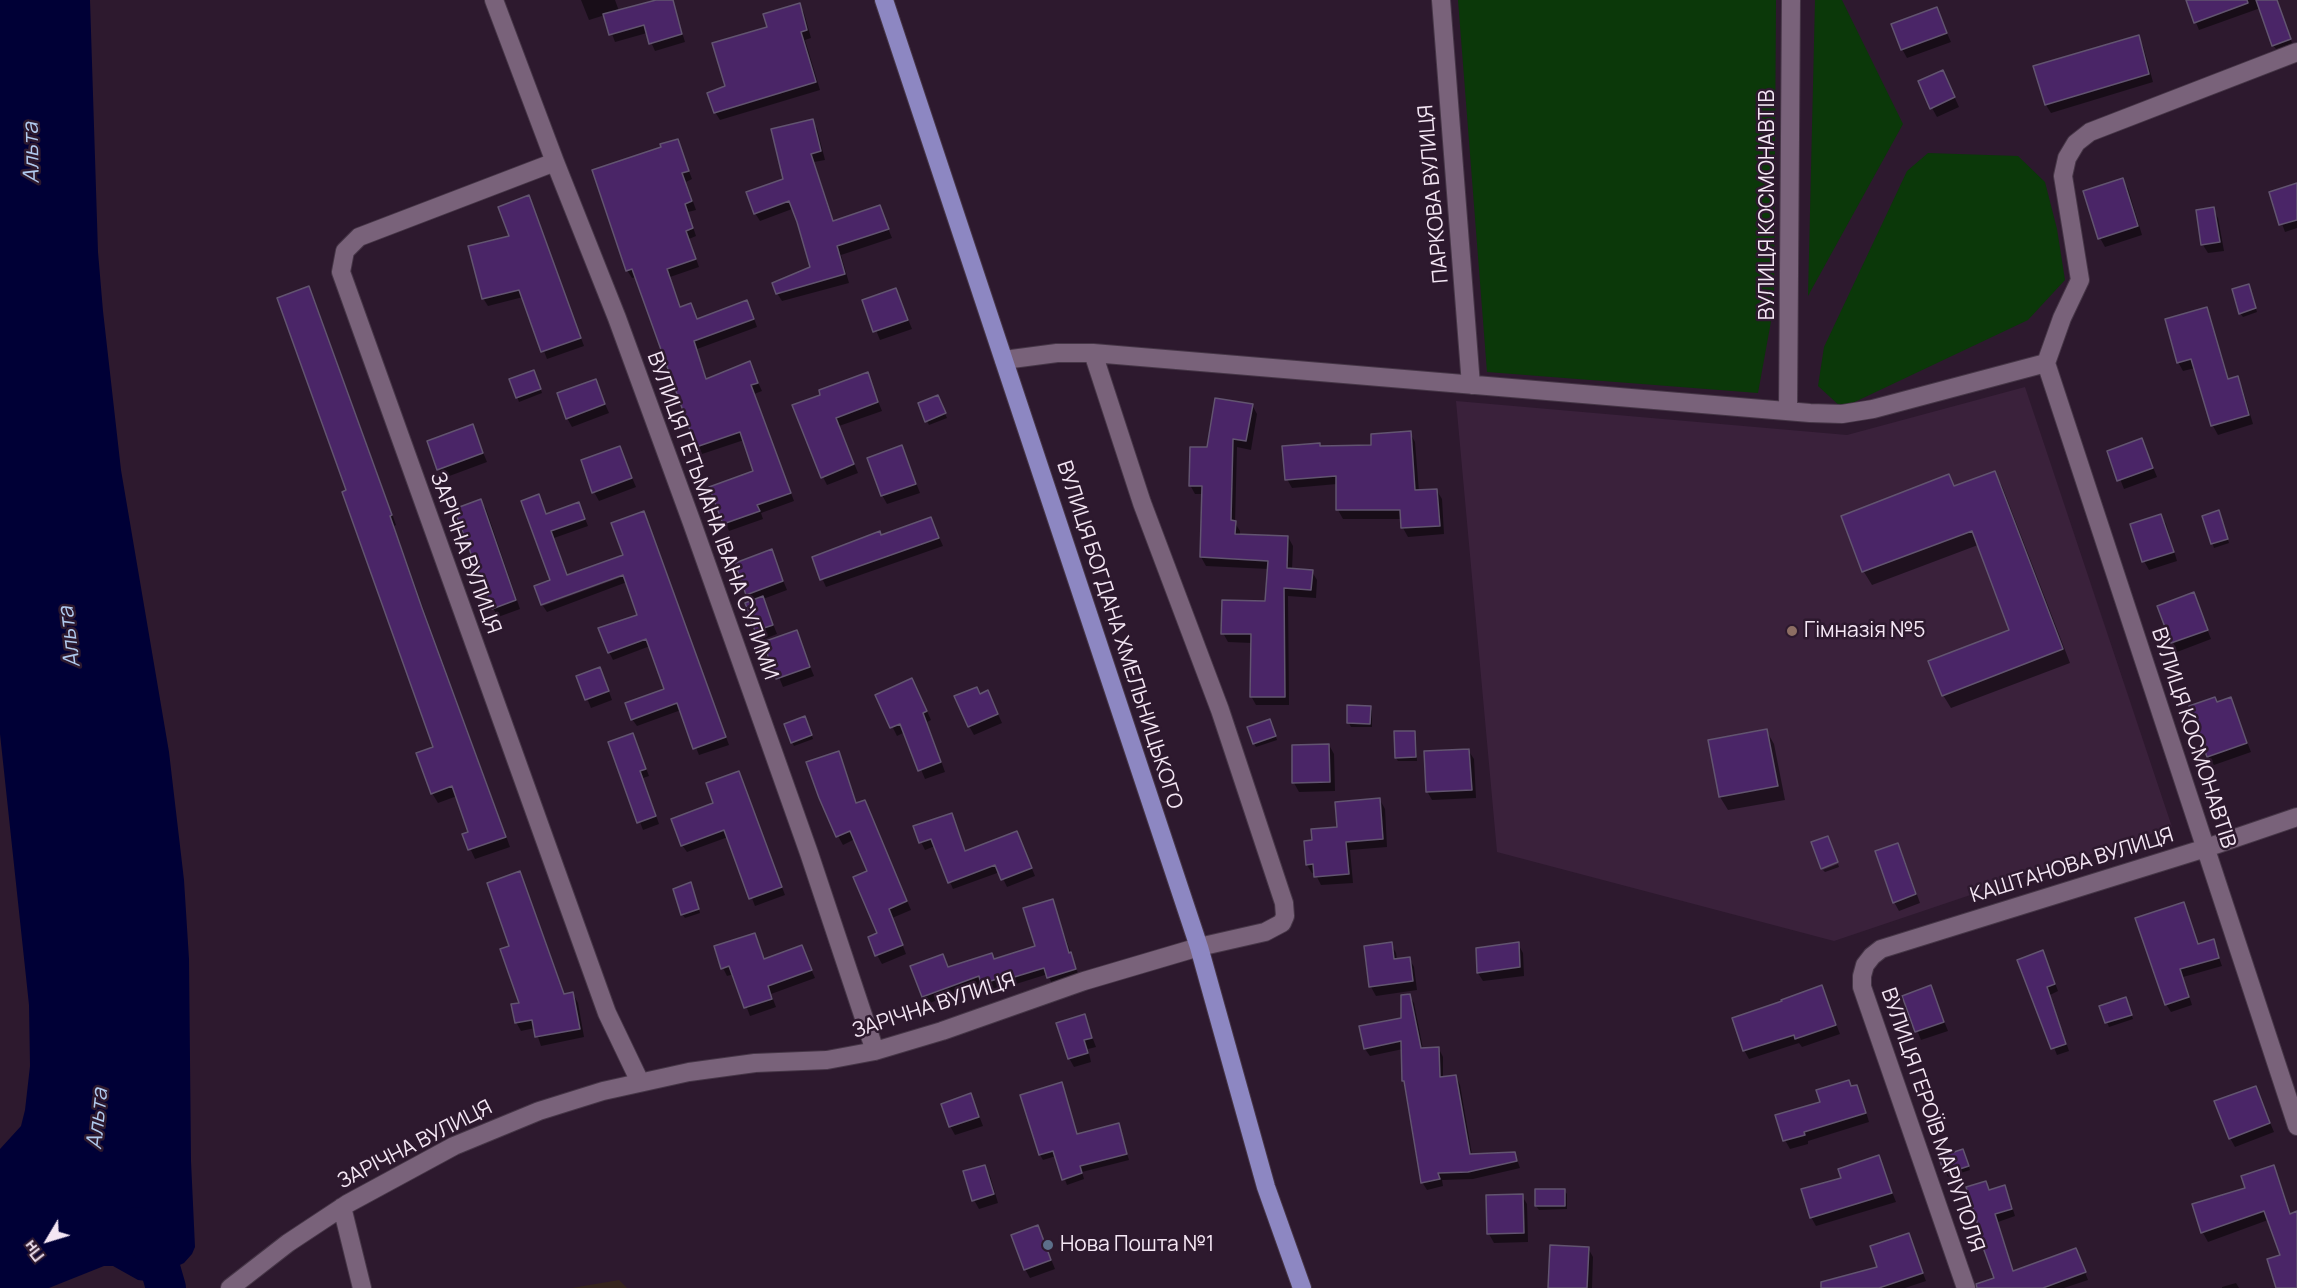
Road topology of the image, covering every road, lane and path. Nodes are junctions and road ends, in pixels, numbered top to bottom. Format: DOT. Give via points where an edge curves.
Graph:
graph roads {
  1 [pos="494,0"];
  2 [pos="884,0"];
  3 [pos="1441,0"];
  4 [pos="1791,0"];
  5 [pos="2297,52"];
  6 [pos="555,162"];
  7 [pos="1093,352"];
  8 [pos="1004,360"];
  9 [pos="2046,363"];
  10 [pos="1472,385"];
  11 [pos="1788,411"];
  12 [pos="2297,817"];
  13 [pos="2206,848"];
  14 [pos="1199,947"];
  15 [pos="1865,965"];
  16 [pos="875,1052"];
  17 [pos="640,1082"];
  18 [pos="2297,1126"];
  19 [pos="342,1207"];
  20 [pos="230,1288"];
  21 [pos="362,1288"];
  22 [pos="1302,1288"];
  23 [pos="1966,1288"];
  1 -- 6 [label="street, ВУЛИЦЯ ГЕТЬМАНА ІВАНА СУЛИМИ"];
  2 -- 8 [label="main road, ВУЛИЦЯ БОГДАНА ХМЕЛЬНИЦЬКОГО"];
  3 -- 10 [label="street, ПАРКОВА ВУЛИЦЯ"];
  4 -- 11 [label="street, ВУЛИЦЯ КОСМОНАВТІВ"];
  5 -- 9 [label="street" via="2090,132 2076,143 2063,176 2080,280"];
  6 -- 16 [label="street, ВУЛИЦЯ ГЕТЬМАНА ІВАНА СУЛИМИ" via="692,523"];
  6 -- 17 [label="street, ЗАРІЧНА ВУЛИЦЯ" via="358,237 345,251 341,272 607,1013"];
  7 -- 8 [label="street"];
  7 -- 10 [label="street"];
  7 -- 14 [label="street, ЗАРІЧНА ВУЛИЦЯ" via="1142,503 1220,710 1284,903 1285,916 1274,928"];
  8 -- 14 [label="main road, ВУЛИЦЯ БОГДАНА ХМЕЛЬНИЦЬКОГО"];
  9 -- 11 [label="street" via="1873,409 1842,414"];
  9 -- 13 [label="street, ВУЛИЦЯ КОСМОНАВТІВ"];
  10 -- 11 [label="street"];
  12 -- 13 [label="street, КАШТАНОВА ВУЛИЦЯ"];
  13 -- 15 [label="street, КАШТАНОВА ВУЛИЦЯ" via="1881,949"];
  13 -- 18 [label="street, ВУЛИЦЯ КОСМОНАВТІВ"];
  14 -- 16 [label="street, ЗАРІЧНА ВУЛИЦЯ" via="1084,981"];
  14 -- 22 [label="main road, ВУЛИЦЯ БОГДАНА ХМЕЛЬНИЦЬКОГО" via="1266,1187"];
  15 -- 23 [label="street, ВУЛИЦЯ ГЕРОЇВ МАРІУПОЛЯ" via="1862,987"];
  16 -- 17 [label="street, ЗАРІЧНА ВУЛИЦЯ" via="826,1060 724,1066"];
  17 -- 19 [label="street, ЗАРІЧНА ВУЛИЦЯ" via="559,1104 496,1127"];
  19 -- 20 [label="street, ЗАРІЧНА ВУЛИЦЯ"];
  19 -- 21 [label="street"];
}
